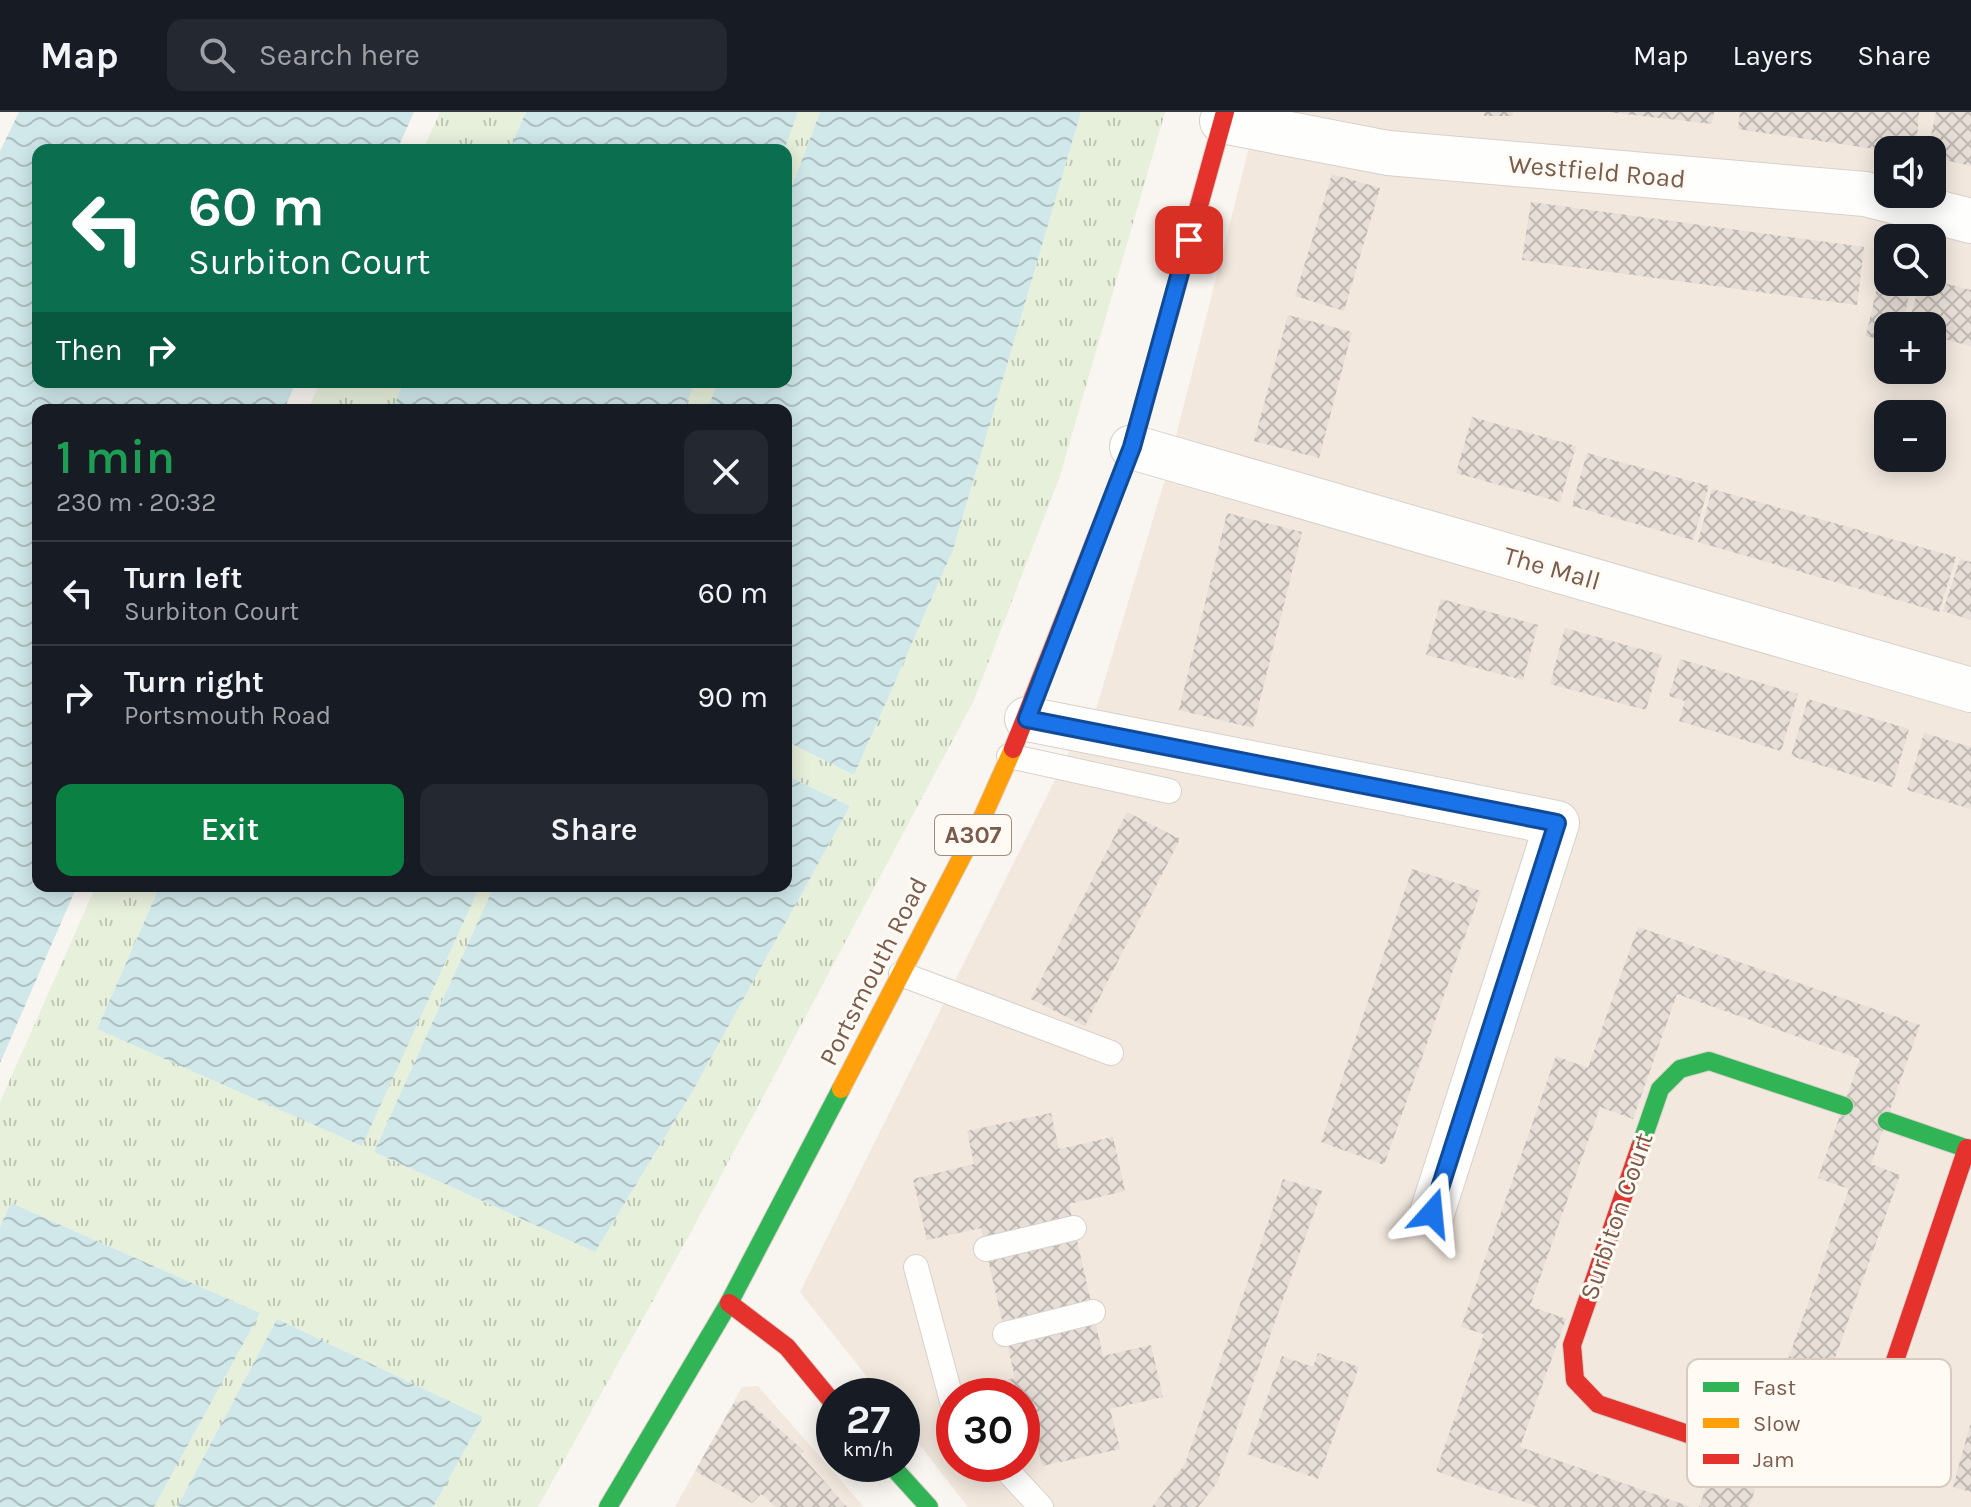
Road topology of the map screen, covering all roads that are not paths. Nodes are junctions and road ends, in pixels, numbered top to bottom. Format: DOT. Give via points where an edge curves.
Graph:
graph roads {
  1 [pos="1223,117"];
  2 [pos="1971,221"];
  3 [pos="1132,447"];
  4 [pos="1971,690"];
  5 [pos="1018,738"];
  6 [pos="1169,791"];
  7 [pos="901,974"];
  8 [pos="1111,1053"];
  9 [pos="1844,1106"];
  10 [pos="1887,1121"];
  11 [pos="1969,1149"];
  12 [pos="1432,1213"];
  13 [pos="1074,1228"];
  14 [pos="986,1249"];
  15 [pos="916,1267"];
  16 [pos="729,1303"];
  17 [pos="1093,1312"];
  18 [pos="1005,1334"];
  19 [pos="1896,1359"];
  20 [pos="946,1378"];
  21 [pos="816,1382"];
  22 [pos="1687,1434"];
  23 [pos="906,1482"];
  24 [pos="1018,1482"];
  25 [pos="608,1507"];
  26 [pos="929,1507"];
  27 [pos="1041,1507"];
  1 -- 2 [label="street, Westfield Road" via="1388,153 1865,194"];
  1 -- 3 [label="main road, Portsmouth Road / A307"];
  3 -- 4 [label="street, The Mall"];
  3 -- 5 [label="main road, Portsmouth Road / A307"];
  5 -- 6 [label="lane"];
  5 -- 7 [label="main road, Portsmouth Road / A307"];
  5 -- 12 [label="street" via="1557,823"];
  7 -- 8 [label="lane"];
  7 -- 16 [label="main road, Portsmouth Road / A307"];
  9 -- 22 [label="main road, Surbiton Court" via="1709,1061 1680,1069 1660,1089 1572,1345 1575,1380 1598,1404"];
  10 -- 11 [label="main road"];
  11 -- 19 [label="main road"];
  13 -- 14 [label="lane"];
  15 -- 20 [label="lane"];
  16 -- 21 [label="main road" via="787,1347"];
  16 -- 25 [label="main road, Portsmouth Road / A307"];
  17 -- 18 [label="lane"];
  23 -- 26 [label="main road"];
  24 -- 27 [label="lane"];
}
